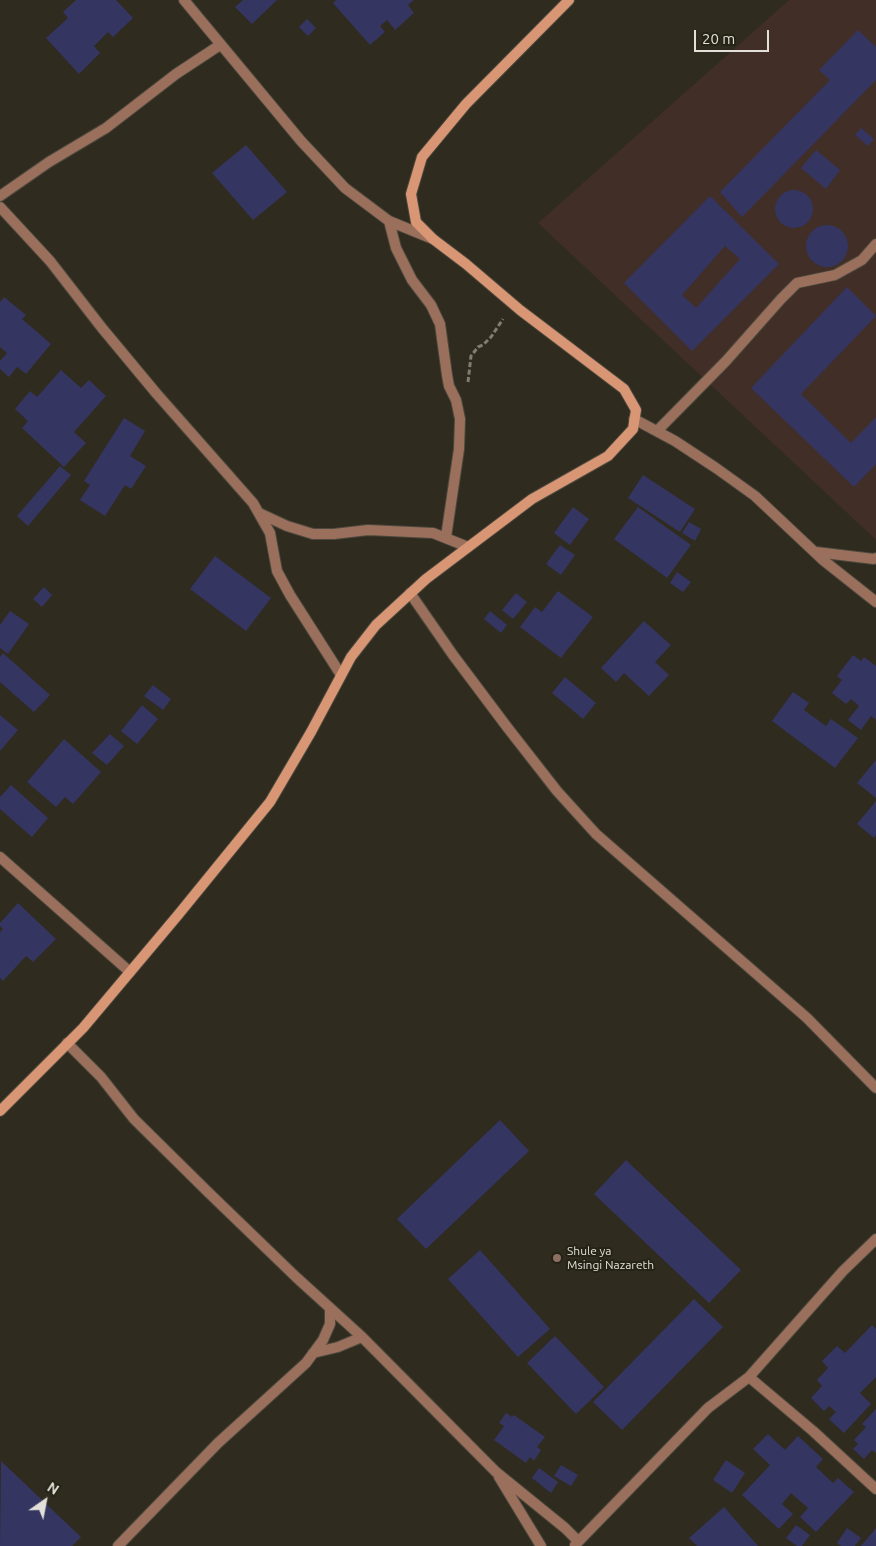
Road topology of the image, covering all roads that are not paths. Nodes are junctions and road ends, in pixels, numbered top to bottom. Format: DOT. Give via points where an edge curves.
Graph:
graph roads {
  1 [pos="184,0"];
  2 [pos="569,0"];
  3 [pos="220,45"];
  4 [pos="0,196"];
  5 [pos="0,207"];
  6 [pos="389,221"];
  7 [pos="433,239"];
  8 [pos="876,244"];
  9 [pos="634,419"];
  10 [pos="657,431"];
  11 [pos="258,513"];
  12 [pos="446,537"];
  13 [pos="468,547"];
  14 [pos="816,552"];
  15 [pos="876,558"];
  16 [pos="410,592"];
  17 [pos="876,602"];
  18 [pos="341,675"];
  19 [pos="0,857"];
  20 [pos="130,972"];
  21 [pos="68,1043"];
  22 [pos="876,1088"];
  23 [pos="0,1111"];
  24 [pos="876,1239"];
  25 [pos="330,1308"];
  26 [pos="362,1337"];
  27 [pos="313,1353"];
  28 [pos="749,1377"];
  29 [pos="496,1472"];
  30 [pos="876,1489"];
  31 [pos="576,1543"];
  32 [pos="118,1546"];
  33 [pos="541,1546"];
  1 -- 3 [label="street"];
  2 -- 7 [label="street" via="466,104 422,157 411,194 416,222"];
  3 -- 4 [label="street" via="106,128"];
  3 -- 6 [label="street" via="345,188"];
  5 -- 11 [label="street" via="50,261 108,336"];
  6 -- 7 [label="street"];
  6 -- 12 [label="street" via="396,248 440,324 447,375 460,419 459,449"];
  7 -- 9 [label="street" via="624,388 636,410"];
  8 -- 10 [label="street" via="862,260 835,275 797,283"];
  9 -- 10 [label="street"];
  9 -- 13 [label="street" via="633,428 608,456 532,499"];
  10 -- 14 [label="street" via="755,496"];
  11 -- 12 [label="street" via="313,534 368,530"];
  11 -- 18 [label="street" via="270,533 277,570"];
  12 -- 13 [label="street"];
  13 -- 16 [label="street"];
  14 -- 15 [label="street"];
  14 -- 17 [label="street"];
  16 -- 18 [label="street" via="376,625"];
  16 -- 22 [label="street" via="496,713 596,834 807,1018"];
  18 -- 20 [label="street" via="270,802"];
  19 -- 20 [label="street"];
  20 -- 21 [label="street"];
  21 -- 23 [label="street"];
  21 -- 25 [label="street" via="101,1077 134,1119"];
  24 -- 28 [label="street" via="843,1271"];
  25 -- 26 [label="street"];
  25 -- 27 [label="street" via="330,1324"];
  26 -- 27 [label="street"];
  26 -- 29 [label="street"];
  27 -- 32 [label="street" via="218,1443"];
  28 -- 30 [label="street"];
  28 -- 31 [label="street" via="708,1408"];
  29 -- 31 [label="street" via="565,1528"];
  29 -- 33 [label="street"];
}
